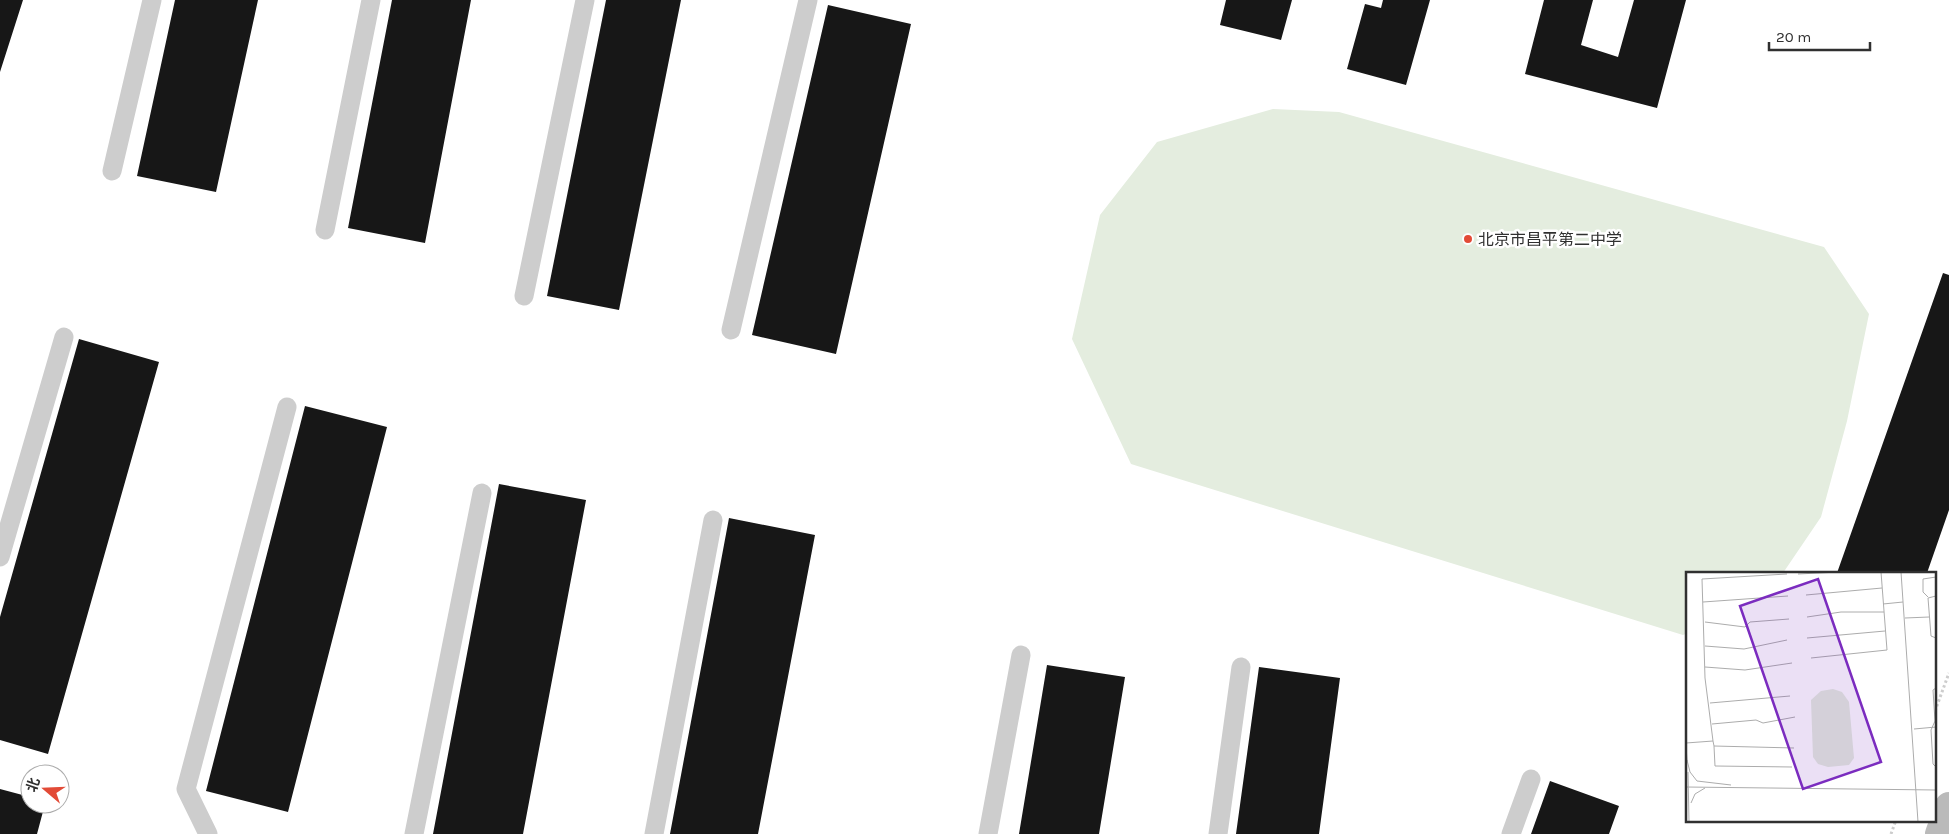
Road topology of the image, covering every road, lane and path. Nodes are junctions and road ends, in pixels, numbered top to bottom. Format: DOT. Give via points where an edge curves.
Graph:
graph roads {
  1 [pos="152,0"];
  2 [pos="370,0"];
  3 [pos="585,0"];
  4 [pos="808,0"];
  5 [pos="112,171"];
  6 [pos="325,230"];
  7 [pos="524,296"];
  8 [pos="731,330"];
  9 [pos="64,337"];
  10 [pos="287,407"];
  11 [pos="482,492"];
  12 [pos="713,520"];
  13 [pos="0,557"];
  14 [pos="1021,655"];
  15 [pos="1241,667"];
  16 [pos="1949,673"];
  17 [pos="1936,708"];
  18 [pos="1531,779"];
  19 [pos="1949,806"];
  20 [pos="1895,822"];
  21 [pos="208,834"];
  22 [pos="414,834"];
  23 [pos="654,834"];
  24 [pos="988,834"];
  25 [pos="1218,834"];
  26 [pos="1511,834"];
  27 [pos="1891,834"];
  28 [pos="1939,834"];
  1 -- 5 [label="lane"];
  2 -- 6 [label="lane"];
  3 -- 7 [label="lane"];
  4 -- 8 [label="lane"];
  9 -- 13 [label="lane"];
  10 -- 21 [label="lane" via="186,789"];
  11 -- 22 [label="lane"];
  12 -- 23 [label="lane"];
  14 -- 24 [label="lane"];
  15 -- 25 [label="lane"];
  16 -- 17 [label="path"];
  18 -- 26 [label="lane"];
  19 -- 28 [label="street"];
  20 -- 27 [label="path"];
}
